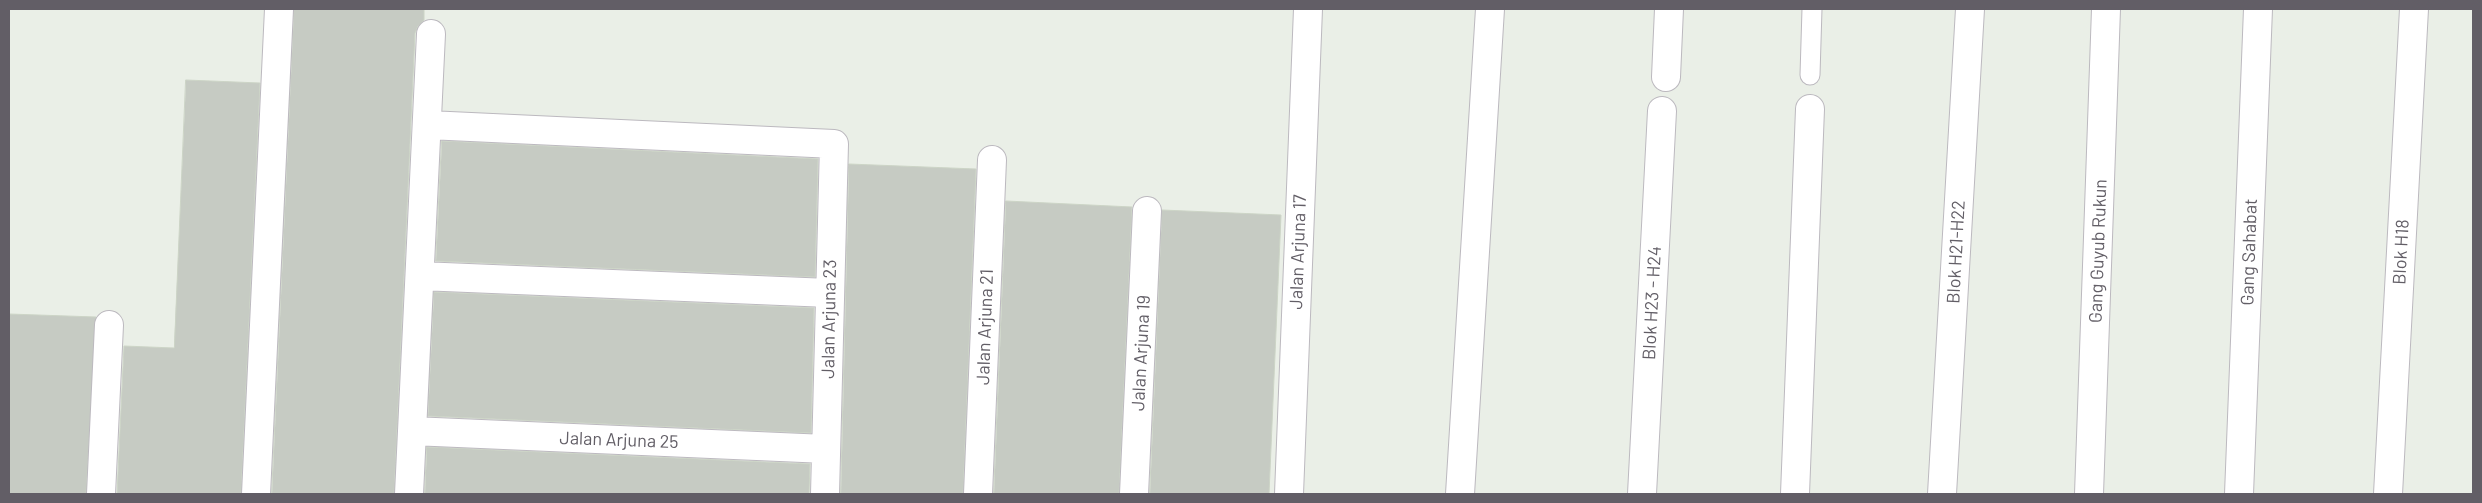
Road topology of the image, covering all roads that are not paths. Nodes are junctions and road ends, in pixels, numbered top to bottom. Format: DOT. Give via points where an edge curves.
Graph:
graph roads {
  1 [pos="279,9"];
  2 [pos="1308,9"];
  3 [pos="1490,9"];
  4 [pos="1669,9"];
  5 [pos="1812,9"];
  6 [pos="1970,9"];
  7 [pos="2106,9"];
  8 [pos="2258,9"];
  9 [pos="2414,9"];
  10 [pos="431,34"];
  11 [pos="1810,75"];
  12 [pos="1666,77"];
  13 [pos="1810,109"];
  14 [pos="1662,111"];
  15 [pos="428,125"];
  16 [pos="992,160"];
  17 [pos="1147,211"];
  18 [pos="420,276"];
  19 [pos="829,293"];
  20 [pos="109,326"];
  21 [pos="412,431"];
  22 [pos="826,449"];
  23 [pos="101,494"];
  24 [pos="256,494"];
  25 [pos="409,494"];
  26 [pos="825,494"];
  27 [pos="978,494"];
  28 [pos="1134,494"];
  29 [pos="1289,494"];
  30 [pos="1460,494"];
  31 [pos="1642,494"];
  32 [pos="1795,494"];
  33 [pos="1942,494"];
  34 [pos="2089,494"];
  35 [pos="2239,494"];
  36 [pos="2388,494"];
  1 -- 24 [label="street"];
  2 -- 29 [label="street, Jalan Arjuna 17"];
  3 -- 30 [label="street"];
  4 -- 12 [label="street"];
  5 -- 11 [label="lane"];
  6 -- 33 [label="street, Blok H21-H22"];
  7 -- 34 [label="street, Gang Guyub Rukun"];
  8 -- 35 [label="street, Gang Sahabat"];
  9 -- 36 [label="street, Blok H18"];
  10 -- 15 [label="street"];
  13 -- 32 [label="street"];
  14 -- 31 [label="street, Blok H23 - H24"];
  15 -- 18 [label="street"];
  15 -- 19 [label="street, Jalan Arjuna 23" via="834,144"];
  16 -- 27 [label="street, Jalan Arjuna 21"];
  17 -- 28 [label="street, Jalan Arjuna 19"];
  18 -- 19 [label="street"];
  18 -- 21 [label="street"];
  19 -- 22 [label="street, Jalan Arjuna 23"];
  20 -- 23 [label="street"];
  21 -- 22 [label="street, Jalan Arjuna 25"];
  21 -- 25 [label="street"];
  22 -- 26 [label="street, Jalan Arjuna 23"];
}
